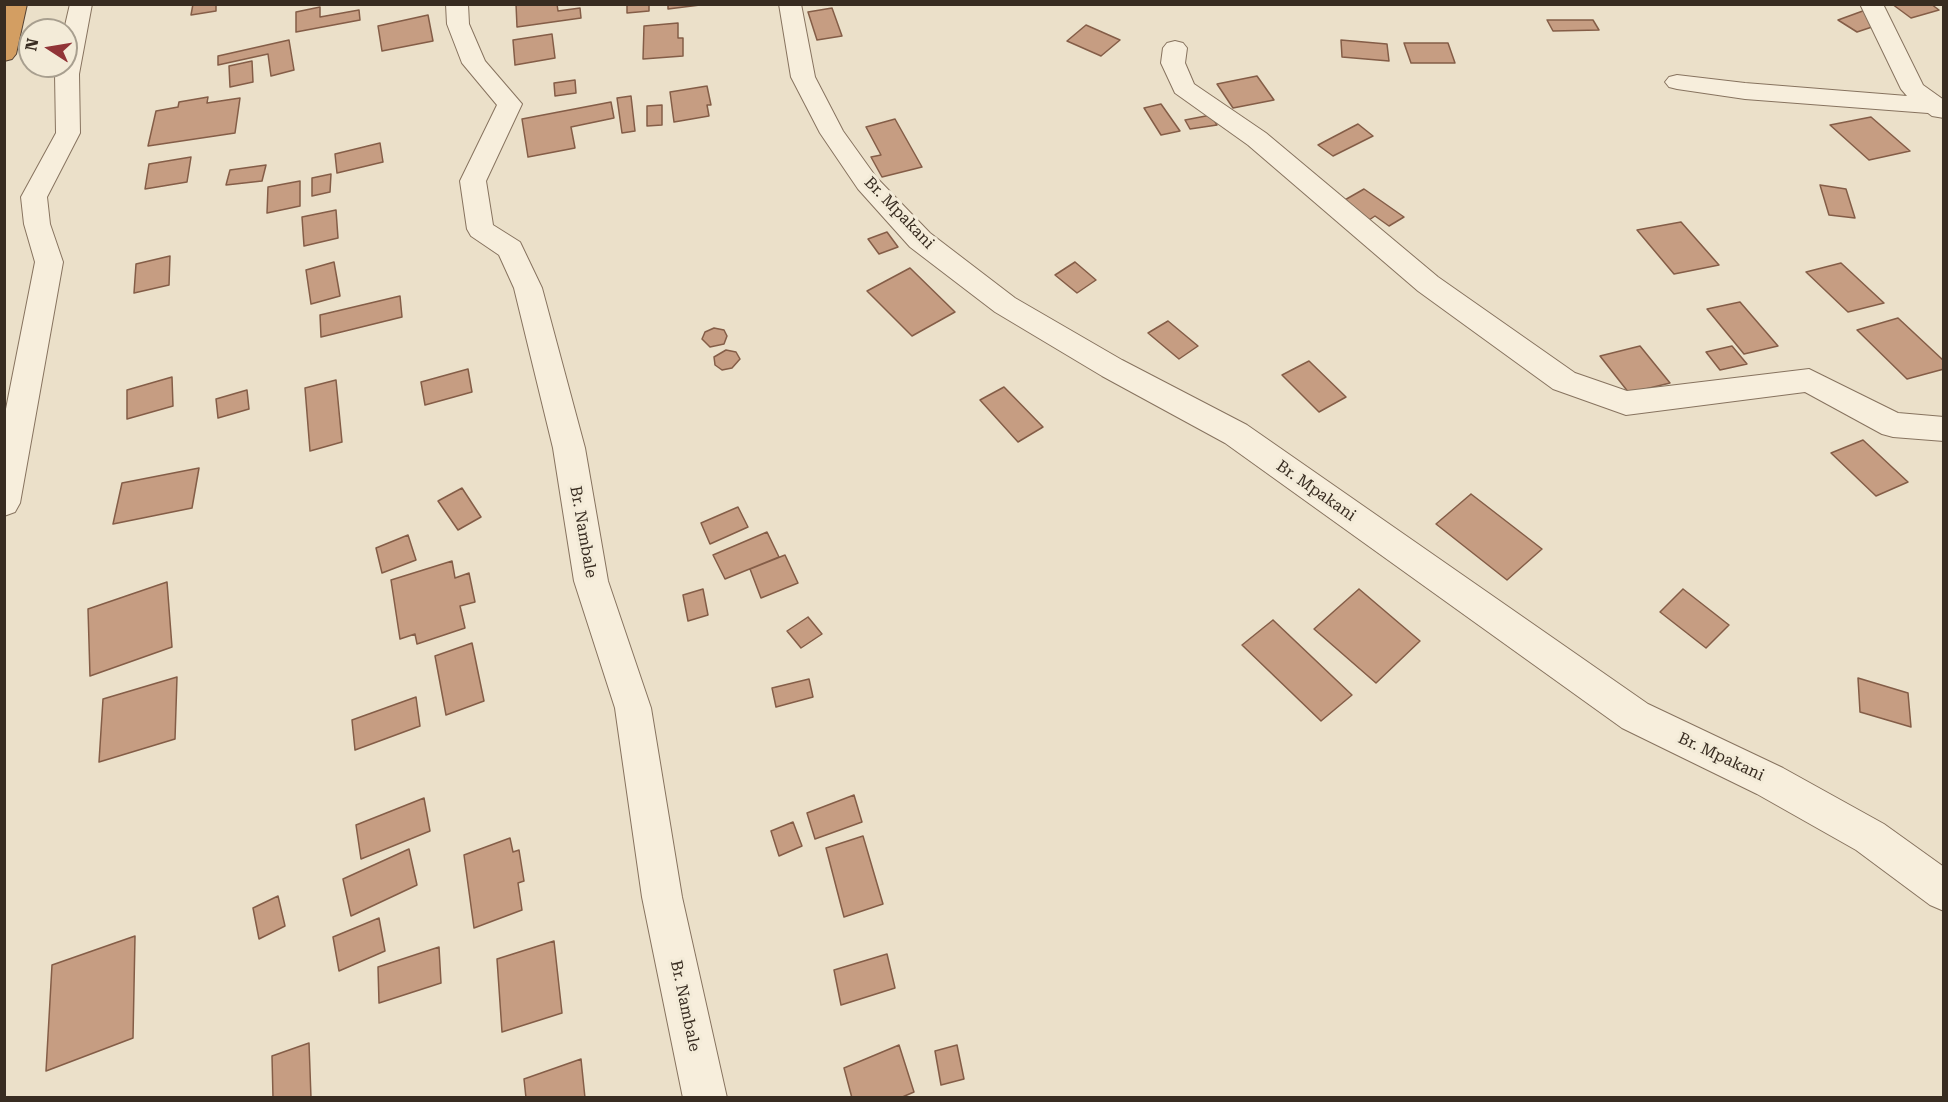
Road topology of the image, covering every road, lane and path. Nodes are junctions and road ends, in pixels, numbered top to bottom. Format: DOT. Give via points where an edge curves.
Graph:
graph roads {
  1 [pos="16,4"];
  2 [pos="81,4"];
  3 [pos="457,4"];
  4 [pos="790,4"];
  5 [pos="1871,4"];
  6 [pos="1175,48"];
  7 [pos="4,54"];
  8 [pos="1944,80"];
  9 [pos="1677,82"];
  10 [pos="1913,89"];
  11 [pos="1940,110"];
  12 [pos="1944,429"];
  13 [pos="4,503"];
  14 [pos="1944,891"];
  15 [pos="705,1098"];
  1 -- 7 [label="highway"];
  2 -- 13 [label="street" via="67,74 68,133 34,197 37,224 49,262"];
  3 -- 15 [label="street, Br. Nambale" via="458,24 474,63 510,104 473,181 480,229 510,249 528,288 569,448 591,580 633,708 662,897"];
  4 -- 14 [label="street, Br. Mpakani" via="803,77 832,133 867,183 920,240 1005,305 1236,434 1635,716 1830,814 1870,837"];
  5 -- 10 [label="street"];
  6 -- 12 [label="street" via="1173,63 1184,88 1257,140 1428,284 1564,381 1626,403 1809,380 1893,425"];
  8 -- 10 [label="street"];
  9 -- 11 [label="street"];
  10 -- 11 [label="street"];
}
